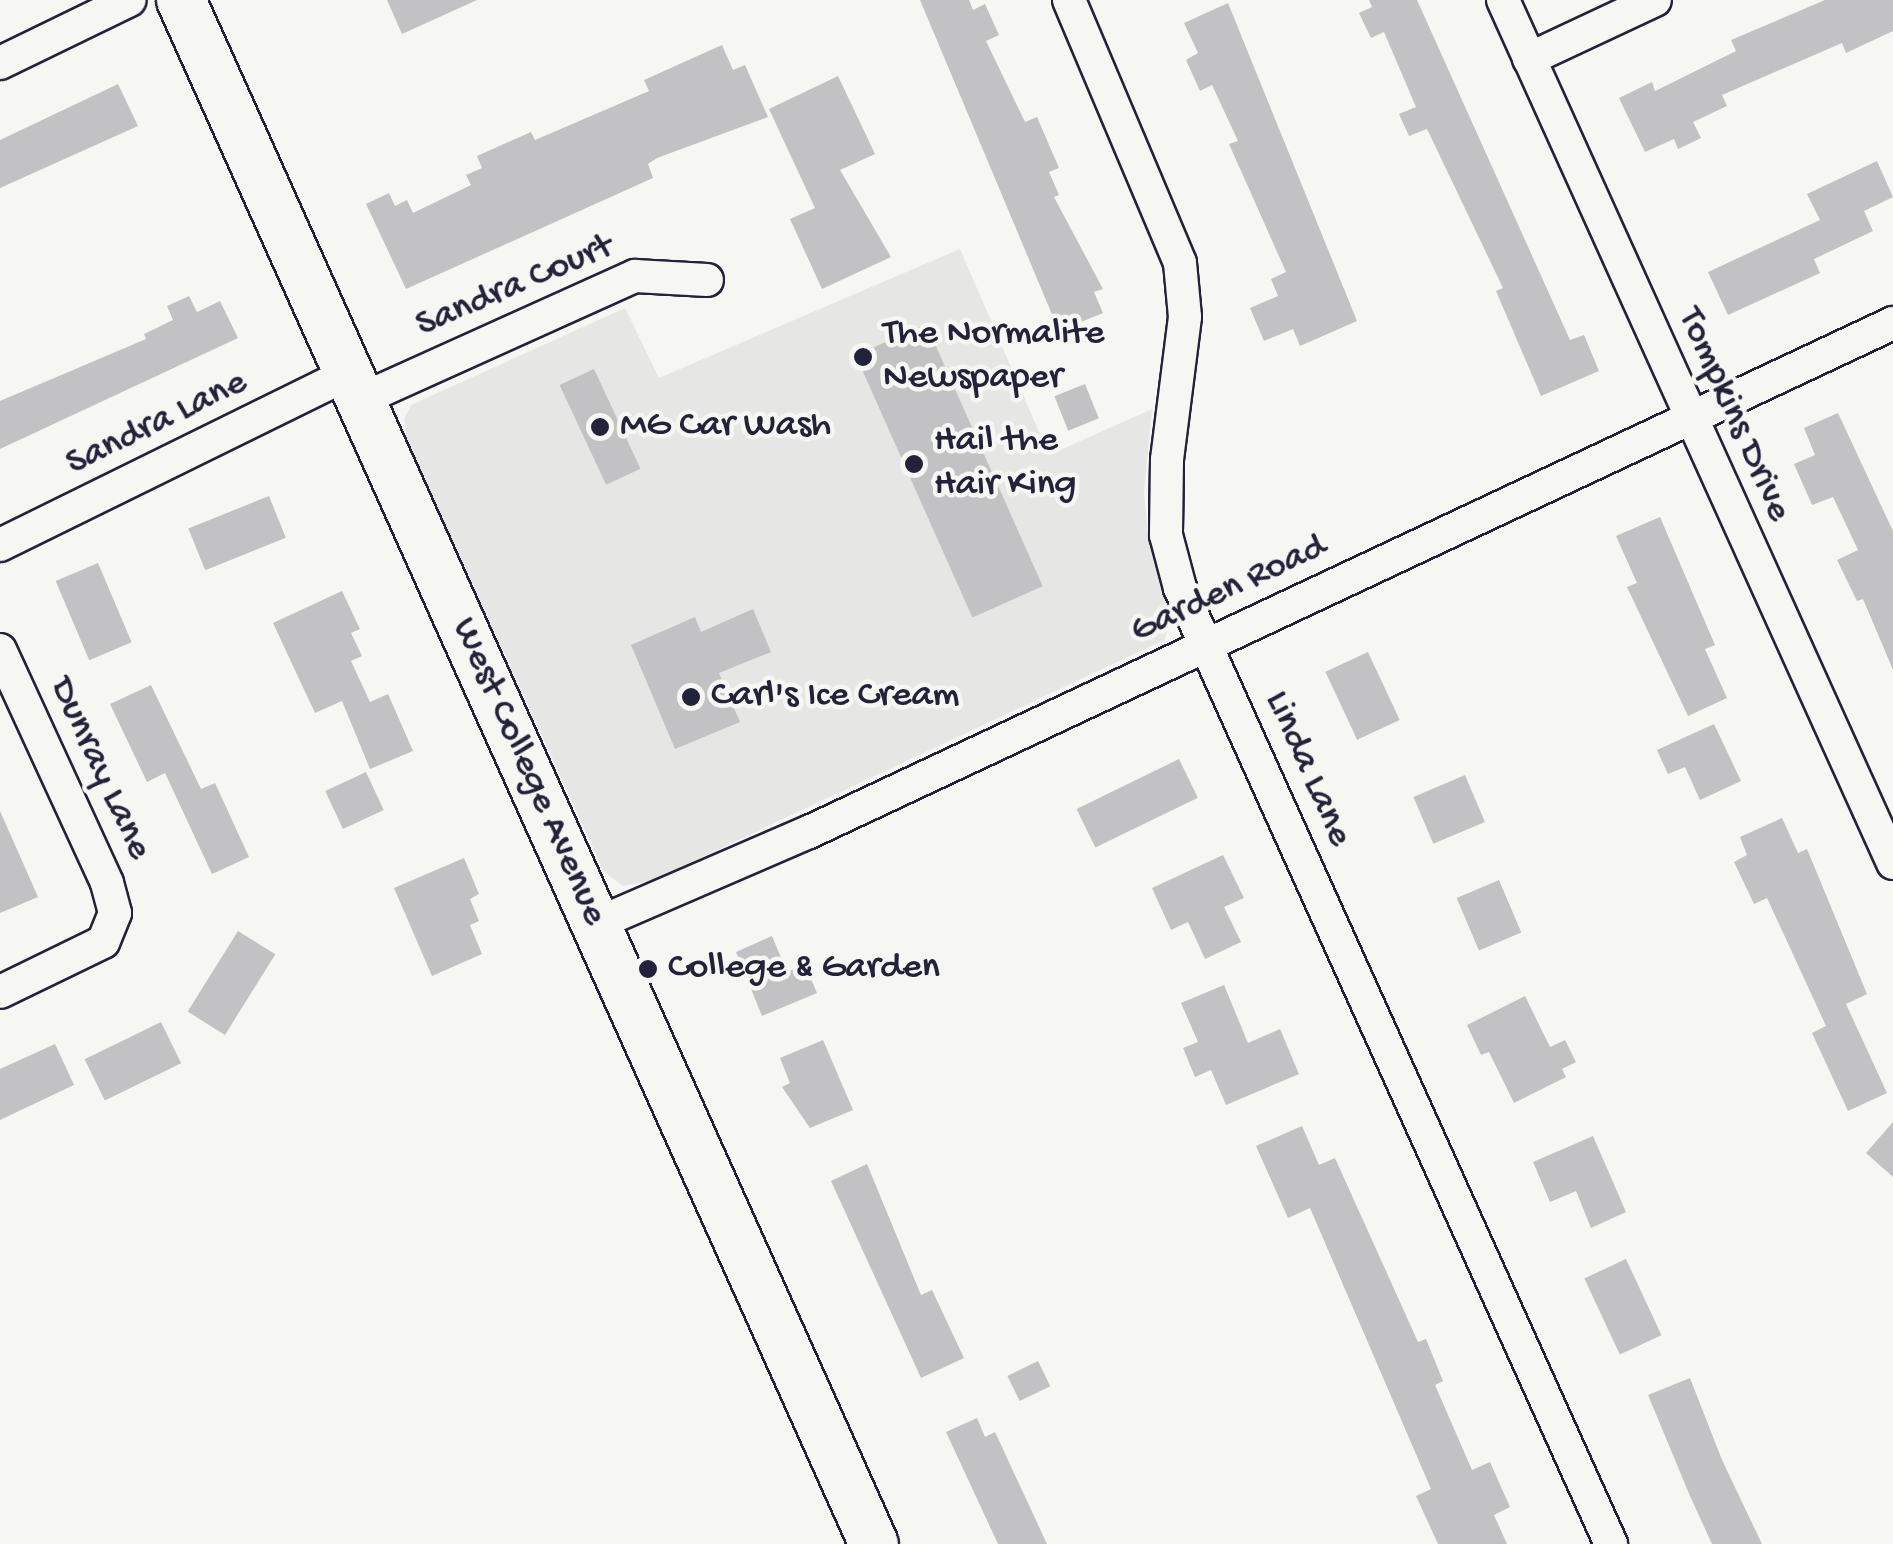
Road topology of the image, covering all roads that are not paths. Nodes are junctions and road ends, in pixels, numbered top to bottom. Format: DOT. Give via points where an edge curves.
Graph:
graph roads {
  1 [pos="130,0"];
  2 [pos="181,0"];
  3 [pos="1069,0"];
  4 [pos="1503,0"];
  5 [pos="1655,0"];
  6 [pos="1530,59"];
  7 [pos="0,63"];
  8 [pos="708,280"];
  9 [pos="1893,322"];
  10 [pos="354,387"];
  11 [pos="1690,418"];
  12 [pos="0,544"];
  13 [pos="1207,644"];
  14 [pos="0,650"];
  15 [pos="1893,862"];
  16 [pos="596,924"];
  17 [pos="0,992"];
  18 [pos="874,1544"];
  19 [pos="1611,1544"];
  1 -- 7 [label="street"];
  2 -- 10 [label="main road, West College Avenue"];
  3 -- 13 [label="street, Linda Lane" via="1180,263 1185,317 1167,460 1166,535 1180,588"];
  4 -- 6 [label="street, Tompkins Drive"];
  5 -- 6 [label="street"];
  6 -- 11 [label="street, Tompkins Drive"];
  8 -- 10 [label="street, Sandra Court" via="636,276"];
  9 -- 11 [label="street, Garden Road"];
  10 -- 12 [label="street, Sandra Lane"];
  10 -- 16 [label="main road, West College Avenue"];
  11 -- 13 [label="street, Garden Road"];
  11 -- 15 [label="street, Tompkins Drive"];
  13 -- 16 [label="street, Garden Road" via="809,832"];
  13 -- 19 [label="street, Linda Lane"];
  14 -- 17 [label="street, Dunray Lane" via="108,883 112,924 103,942"];
  16 -- 18 [label="main road, West College Avenue"];
}
